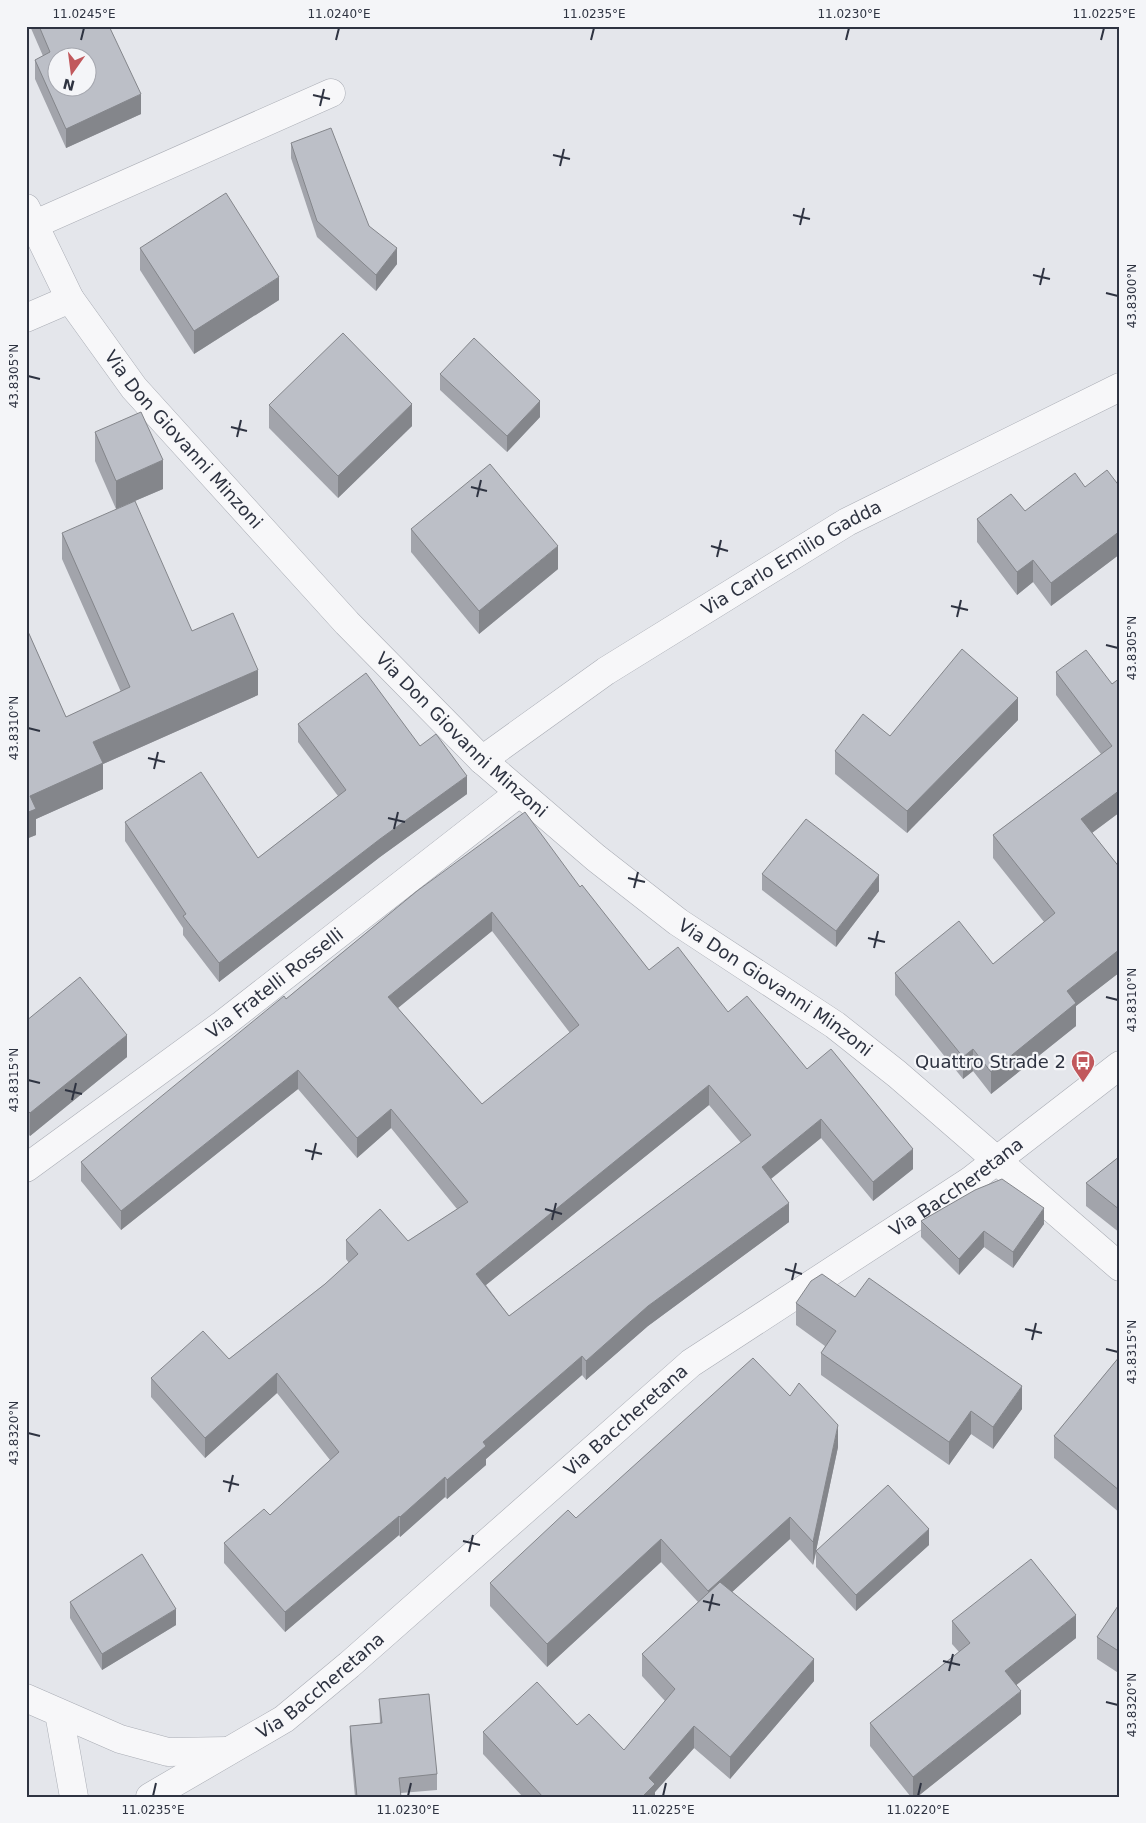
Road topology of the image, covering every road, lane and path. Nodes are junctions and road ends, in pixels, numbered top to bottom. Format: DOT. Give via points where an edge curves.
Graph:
graph roads {
  1 [pos="332,93"];
  2 [pos="30,216"];
  3 [pos="70,299"];
  4 [pos="26,318"];
  5 [pos="1120,387"];
  6 [pos="482,760"];
  7 [pos="519,793"];
  8 [pos="1120,1064"];
  9 [pos="997,1162"];
  10 [pos="26,1168"];
  11 [pos="1120,1267"];
  12 [pos="26,1698"];
  13 [pos="58,1713"];
  14 [pos="230,1751"];
  15 [pos="74,1797"];
  16 [pos="150,1797"];
  1 -- 2 [label="street"];
  2 -- 3 [label="street, Via Don Giovanni Minzoni"];
  3 -- 4 [label="street"];
  3 -- 6 [label="street, Via Don Giovanni Minzoni" via="134,388 218,483 346,623"];
  5 -- 6 [label="street, Via Carlo Emilio Gadda" via="847,522 606,671"];
  6 -- 7 [label="street, Via Don Giovanni Minzoni"];
  7 -- 9 [label="street, Via Don Giovanni Minzoni" via="678,922 835,1025 898,1074"];
  7 -- 10 [label="street, Via Fratelli Rosselli" via="223,1024"];
  8 -- 9 [label="street, Via Baccheretana"];
  9 -- 11 [label="street, Via Don Giovanni Minzoni"];
  9 -- 14 [label="street, Via Baccheretana" via="691,1363 335,1677 284,1719"];
  12 -- 13 [label="street"];
  13 -- 14 [label="street" via="120,1739 168,1752"];
  13 -- 15 [label="street"];
  14 -- 16 [label="street, Via Baccheretana"];
}
